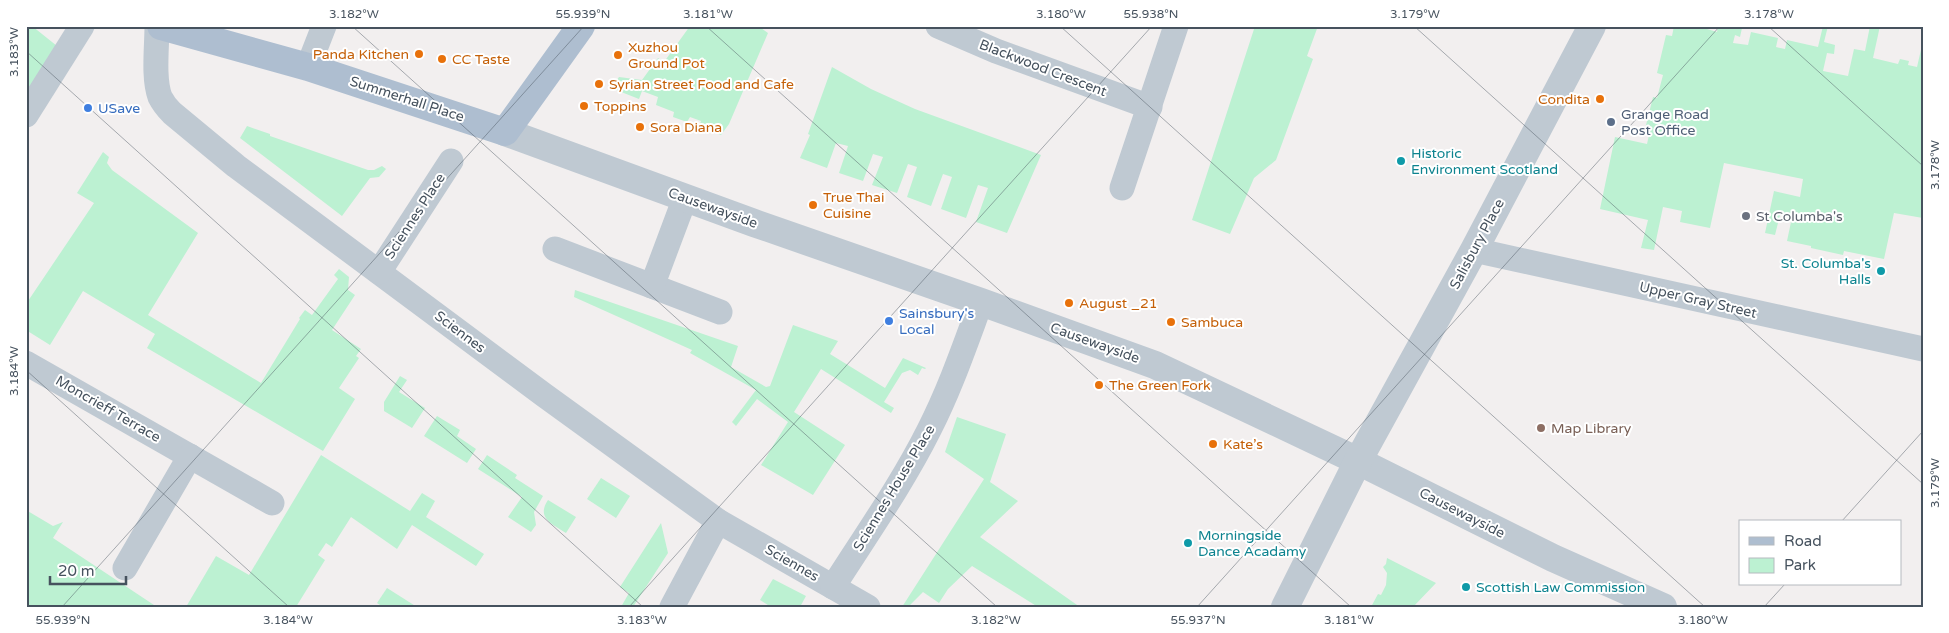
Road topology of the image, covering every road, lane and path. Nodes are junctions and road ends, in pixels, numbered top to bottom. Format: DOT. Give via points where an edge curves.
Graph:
graph roads {
  1 [pos="82,26"];
  2 [pos="157,26"];
  3 [pos="161,26"];
  4 [pos="324,26"];
  5 [pos="581,26"];
  6 [pos="938,26"];
  7 [pos="1176,26"];
  8 [pos="1592,26"];
  9 [pos="308,67"];
  10 [pos="1150,107"];
  11 [pos="26,115"];
  12 [pos="505,132"];
  13 [pos="450,161"];
  14 [pos="1122,188"];
  15 [pos="685,198"];
  16 [pos="555,249"];
  17 [pos="1474,250"];
  18 [pos="379,272"];
  19 [pos="652,286"];
  20 [pos="981,302"];
  21 [pos="720,312"];
  22 [pos="1923,349"];
  23 [pos="26,363"];
  24 [pos="190,456"];
  25 [pos="1358,461"];
  26 [pos="272,503"];
  27 [pos="718,520"];
  28 [pos="125,568"];
  29 [pos="833,587"];
  30 [pos="672,607"];
  31 [pos="868,607"];
  32 [pos="1285,607"];
  33 [pos="1663,607"];
  1 -- 11 [label="street"];
  2 -- 18 [label="street, Sciennes" via="160,96 172,113 236,166"];
  3 -- 9 [label="main road, Summerhall Place"];
  4 -- 9 [label="street"];
  5 -- 12 [label="main road"];
  6 -- 10 [label="street, Blackwood Crescent" via="996,51"];
  7 -- 10 [label="street"];
  8 -- 17 [label="street, Salisbury Place"];
  9 -- 12 [label="main road, Summerhall Place"];
  10 -- 14 [label="street"];
  12 -- 15 [label="street, Causewayside"];
  13 -- 18 [label="street, Sciennes Place"];
  15 -- 19 [label="street"];
  15 -- 20 [label="street, Causewayside"];
  16 -- 19 [label="street"];
  17 -- 22 [label="street, Upper Gray Street"];
  17 -- 25 [label="street, Salisbury Place"];
  18 -- 27 [label="street, Sciennes"];
  19 -- 21 [label="street"];
  20 -- 25 [label="street, Causewayside" via="1155,365"];
  20 -- 29 [label="street, Sciennes House Place" via="929,431"];
  23 -- 24 [label="street, Moncrieff Terrace"];
  24 -- 26 [label="street, Moncrieff Terrace"];
  24 -- 28 [label="street"];
  25 -- 32 [label="street, Salisbury Place"];
  25 -- 33 [label="street, Causewayside" via="1553,558"];
  27 -- 29 [label="street, Sciennes"];
  27 -- 30 [label="street"];
  29 -- 31 [label="street, Sciennes"];
}
